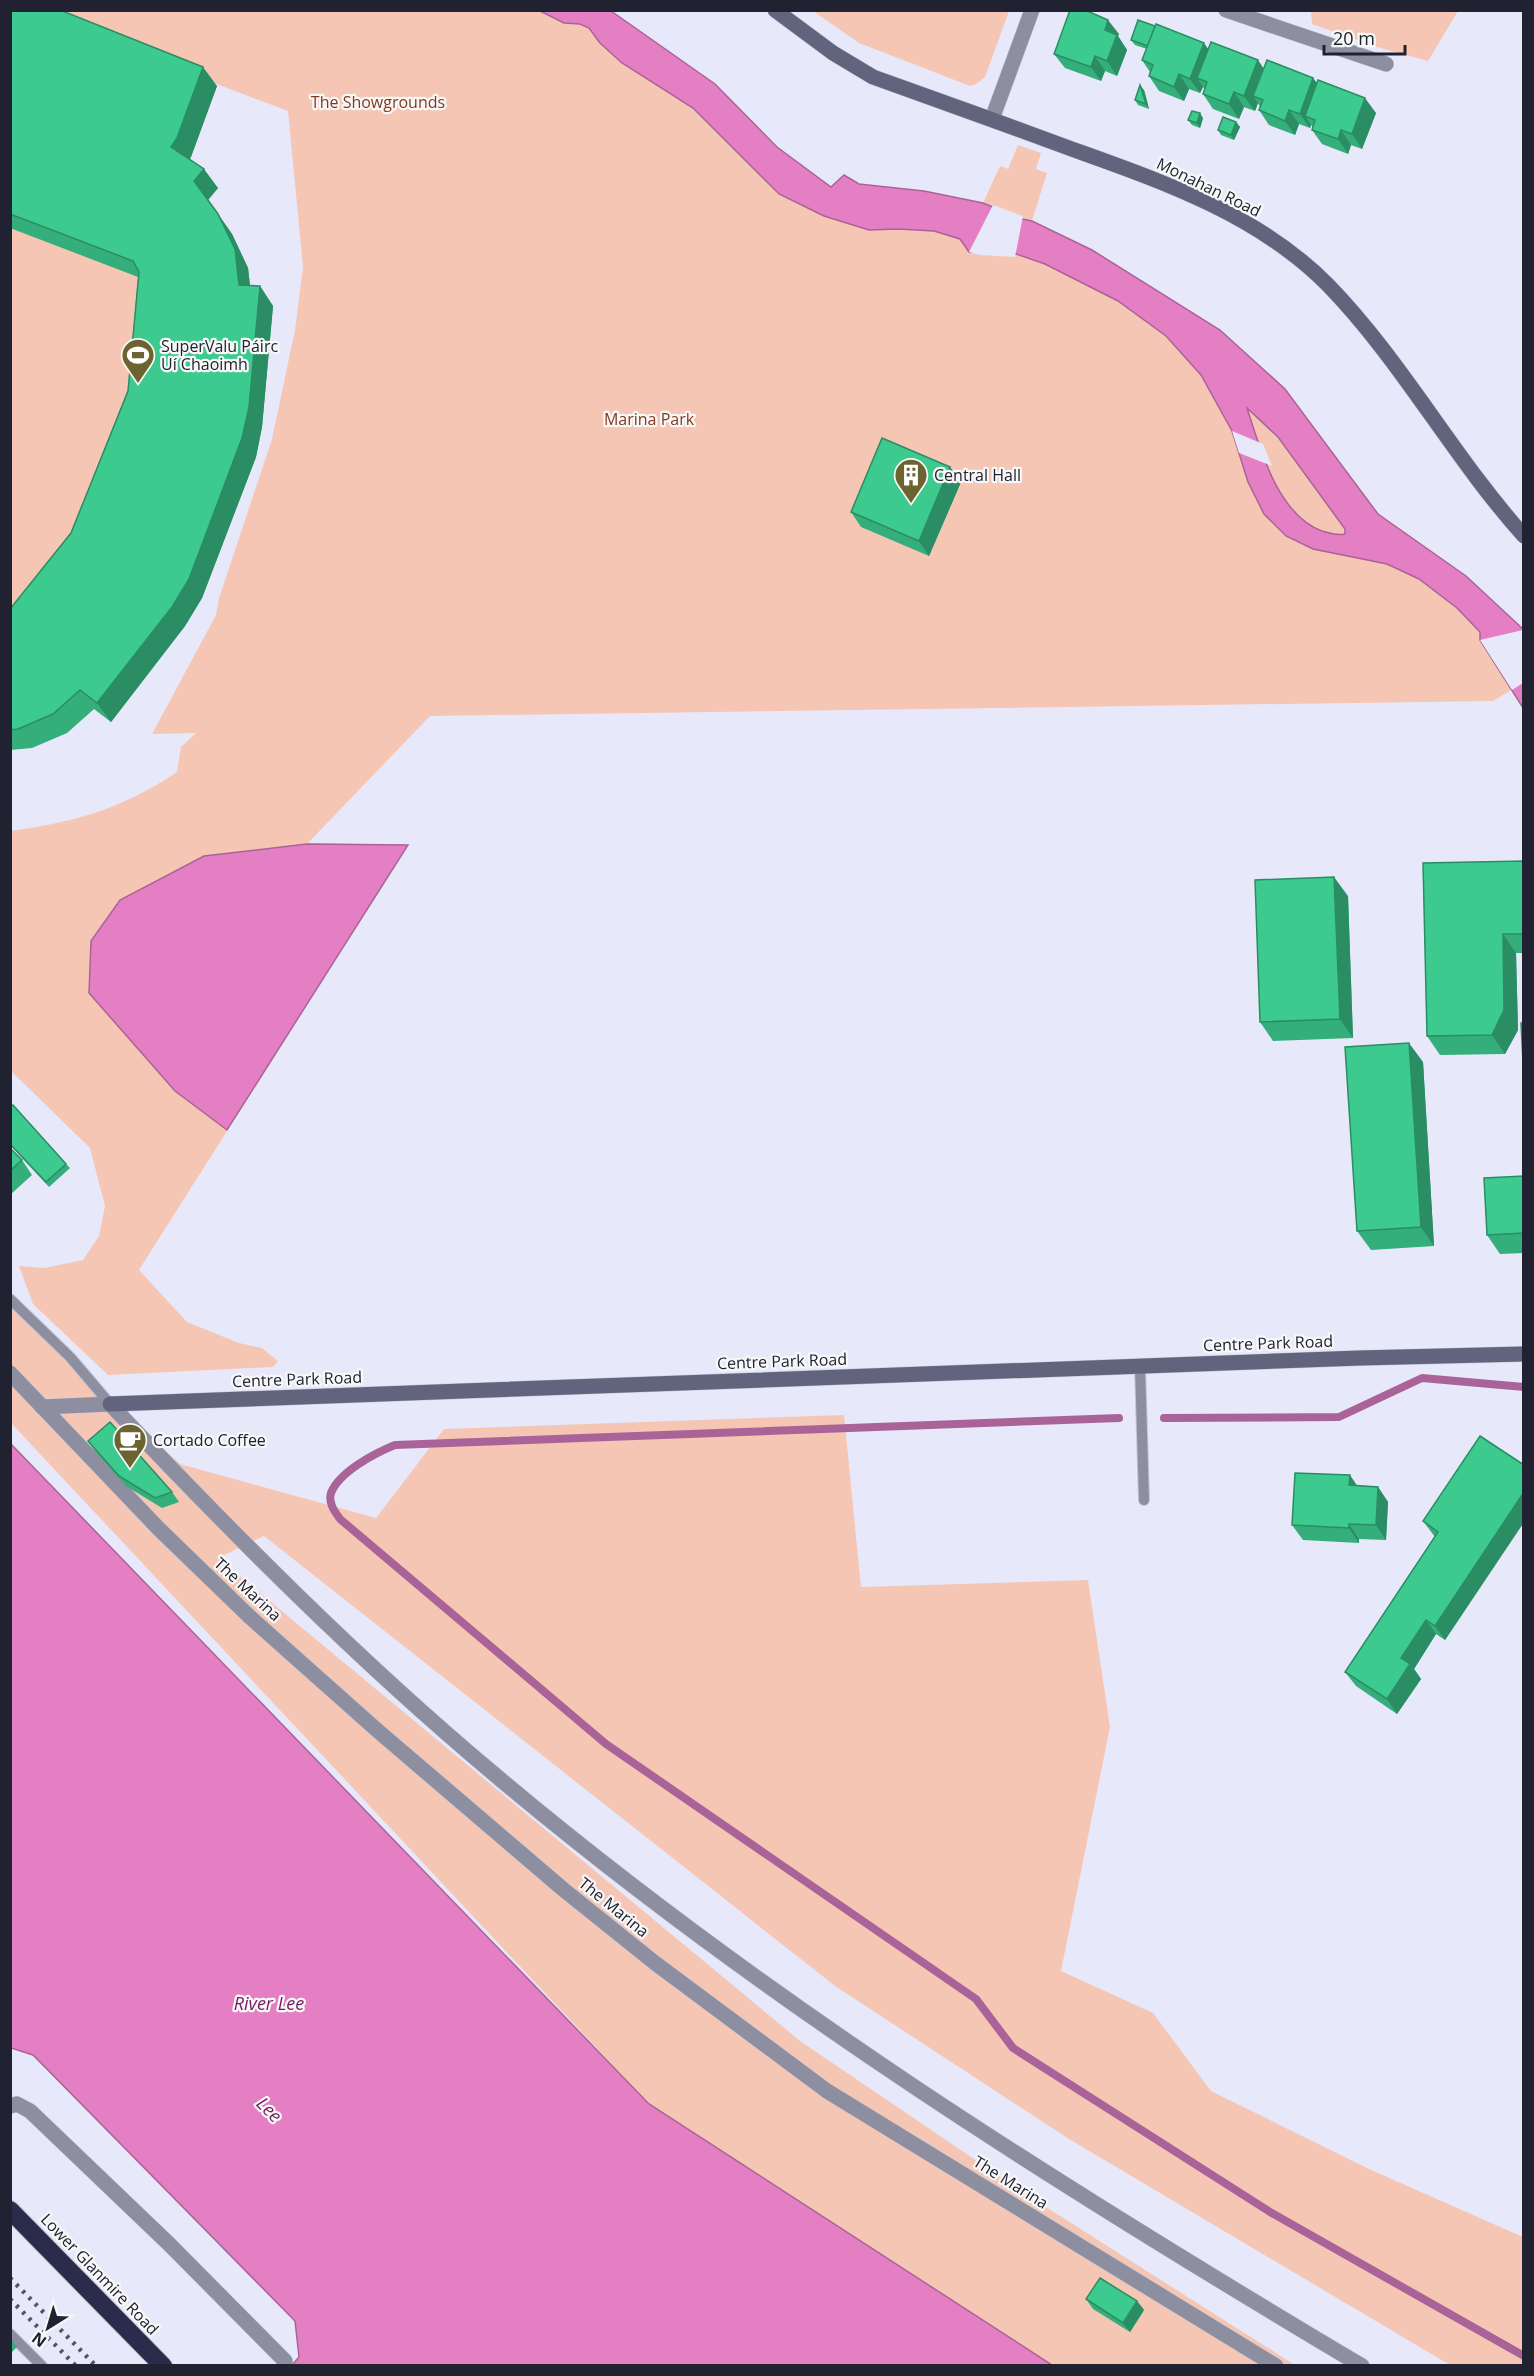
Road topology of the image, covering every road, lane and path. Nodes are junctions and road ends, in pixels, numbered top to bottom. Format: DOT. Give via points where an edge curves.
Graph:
graph roads {
  1 [pos="775,10"];
  2 [pos="1032,10"];
  3 [pos="1226,10"];
  4 [pos="1386,64"];
  5 [pos="992,119"];
  6 [pos="1524,536"];
  7 [pos="10,1299"];
  8 [pos="1524,1354"];
  9 [pos="1140,1366"];
  10 [pos="10,1373"];
  11 [pos="110,1404"];
  12 [pos="42,1407"];
  13 [pos="1143,1500"];
  14 [pos="10,2106"];
  15 [pos="10,2210"];
  16 [pos="10,2334"];
  17 [pos="42,2366"];
  18 [pos="162,2366"];
  19 [pos="285,2366"];
  20 [pos="1276,2366"];
  21 [pos="1362,2366"];
  1 -- 5 [label="street, Monahan Road" via="873,77"];
  2 -- 5 [label="street"];
  3 -- 4 [label="street"];
  5 -- 6 [label="street, Monahan Road" via="1198,198 1240,219 1291,254 1326,284 1361,323"];
  7 -- 11 [label="lane" via="70,1357"];
  8 -- 9 [label="street, Centre Park Road"];
  9 -- 11 [label="street, Centre Park Road"];
  9 -- 13 [label="lane"];
  10 -- 12 [label="street, The Marina"];
  11 -- 12 [label="street, Centre Park Road"];
  11 -- 21 [label="street, The Marina" via="232,1531 367,1662 494,1775 669,1914 896,2074 1171,2250"];
  12 -- 20 [label="street, The Marina" via="158,1528 260,1625 395,1746 655,1963 826,2091"];
  14 -- 19 [label="street" via="17,2104 30,2111 169,2244 285,2361"];
  15 -- 18 [label="highway, Lower Glanmire Road"];
  16 -- 17 [label="lane"];
}
